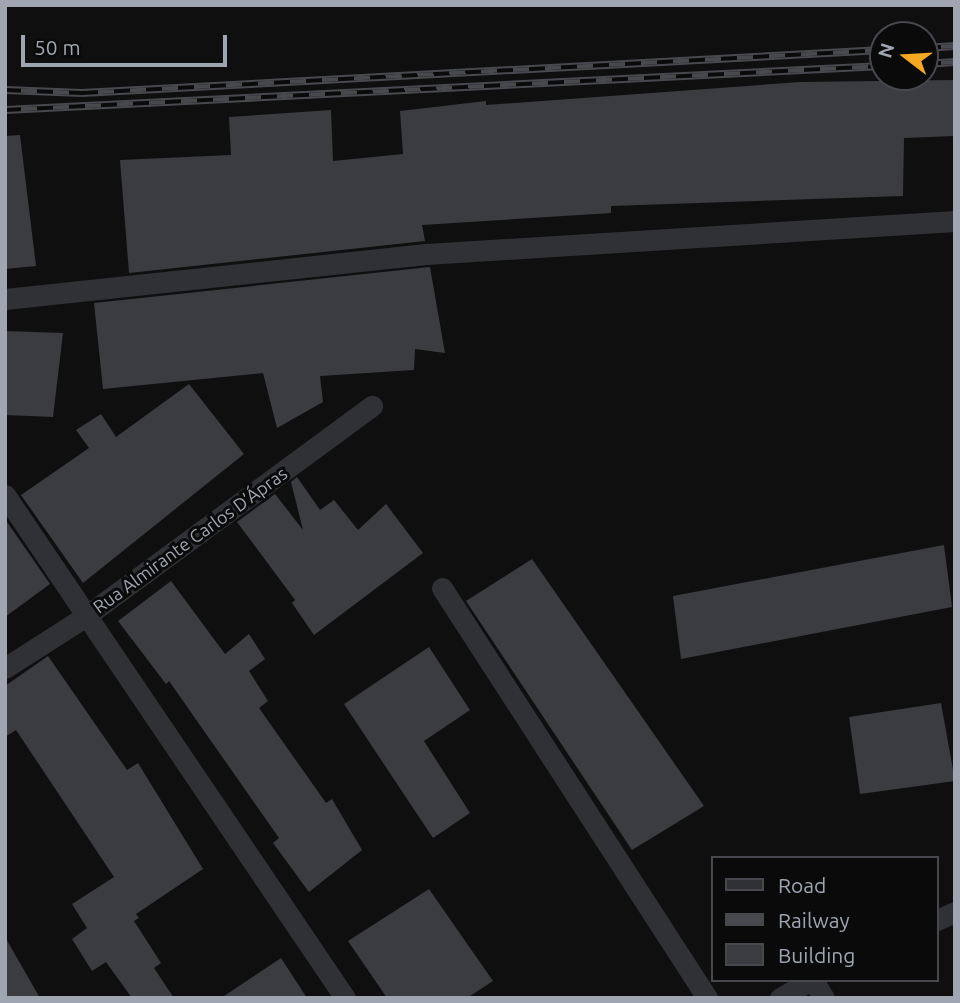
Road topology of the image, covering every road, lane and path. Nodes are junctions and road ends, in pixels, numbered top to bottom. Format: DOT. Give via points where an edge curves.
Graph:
graph roads {
  1 [pos="955,221"];
  2 [pos="5,299"];
  3 [pos="372,406"];
  4 [pos="5,495"];
  5 [pos="442,588"];
  6 [pos="86,616"];
  7 [pos="5,668"];
  8 [pos="955,912"];
  9 [pos="939,919"];
  10 [pos="808,982"];
  11 [pos="813,982"];
  12 [pos="345,998"];
  13 [pos="707,998"];
  14 [pos="780,998"];
  15 [pos="824,998"];
  1 -- 2 [label="street" via="426,254"];
  3 -- 6 [label="street, Rua Almirante Carlos D’Ápras"];
  4 -- 6 [label="street"];
  5 -- 13 [label="street"];
  6 -- 7 [label="street, Rua Almirante Carlos D’Ápras"];
  6 -- 12 [label="street"];
  8 -- 9 [label="street"];
  10 -- 14 [label="street"];
  11 -- 15 [label="street"];
}
